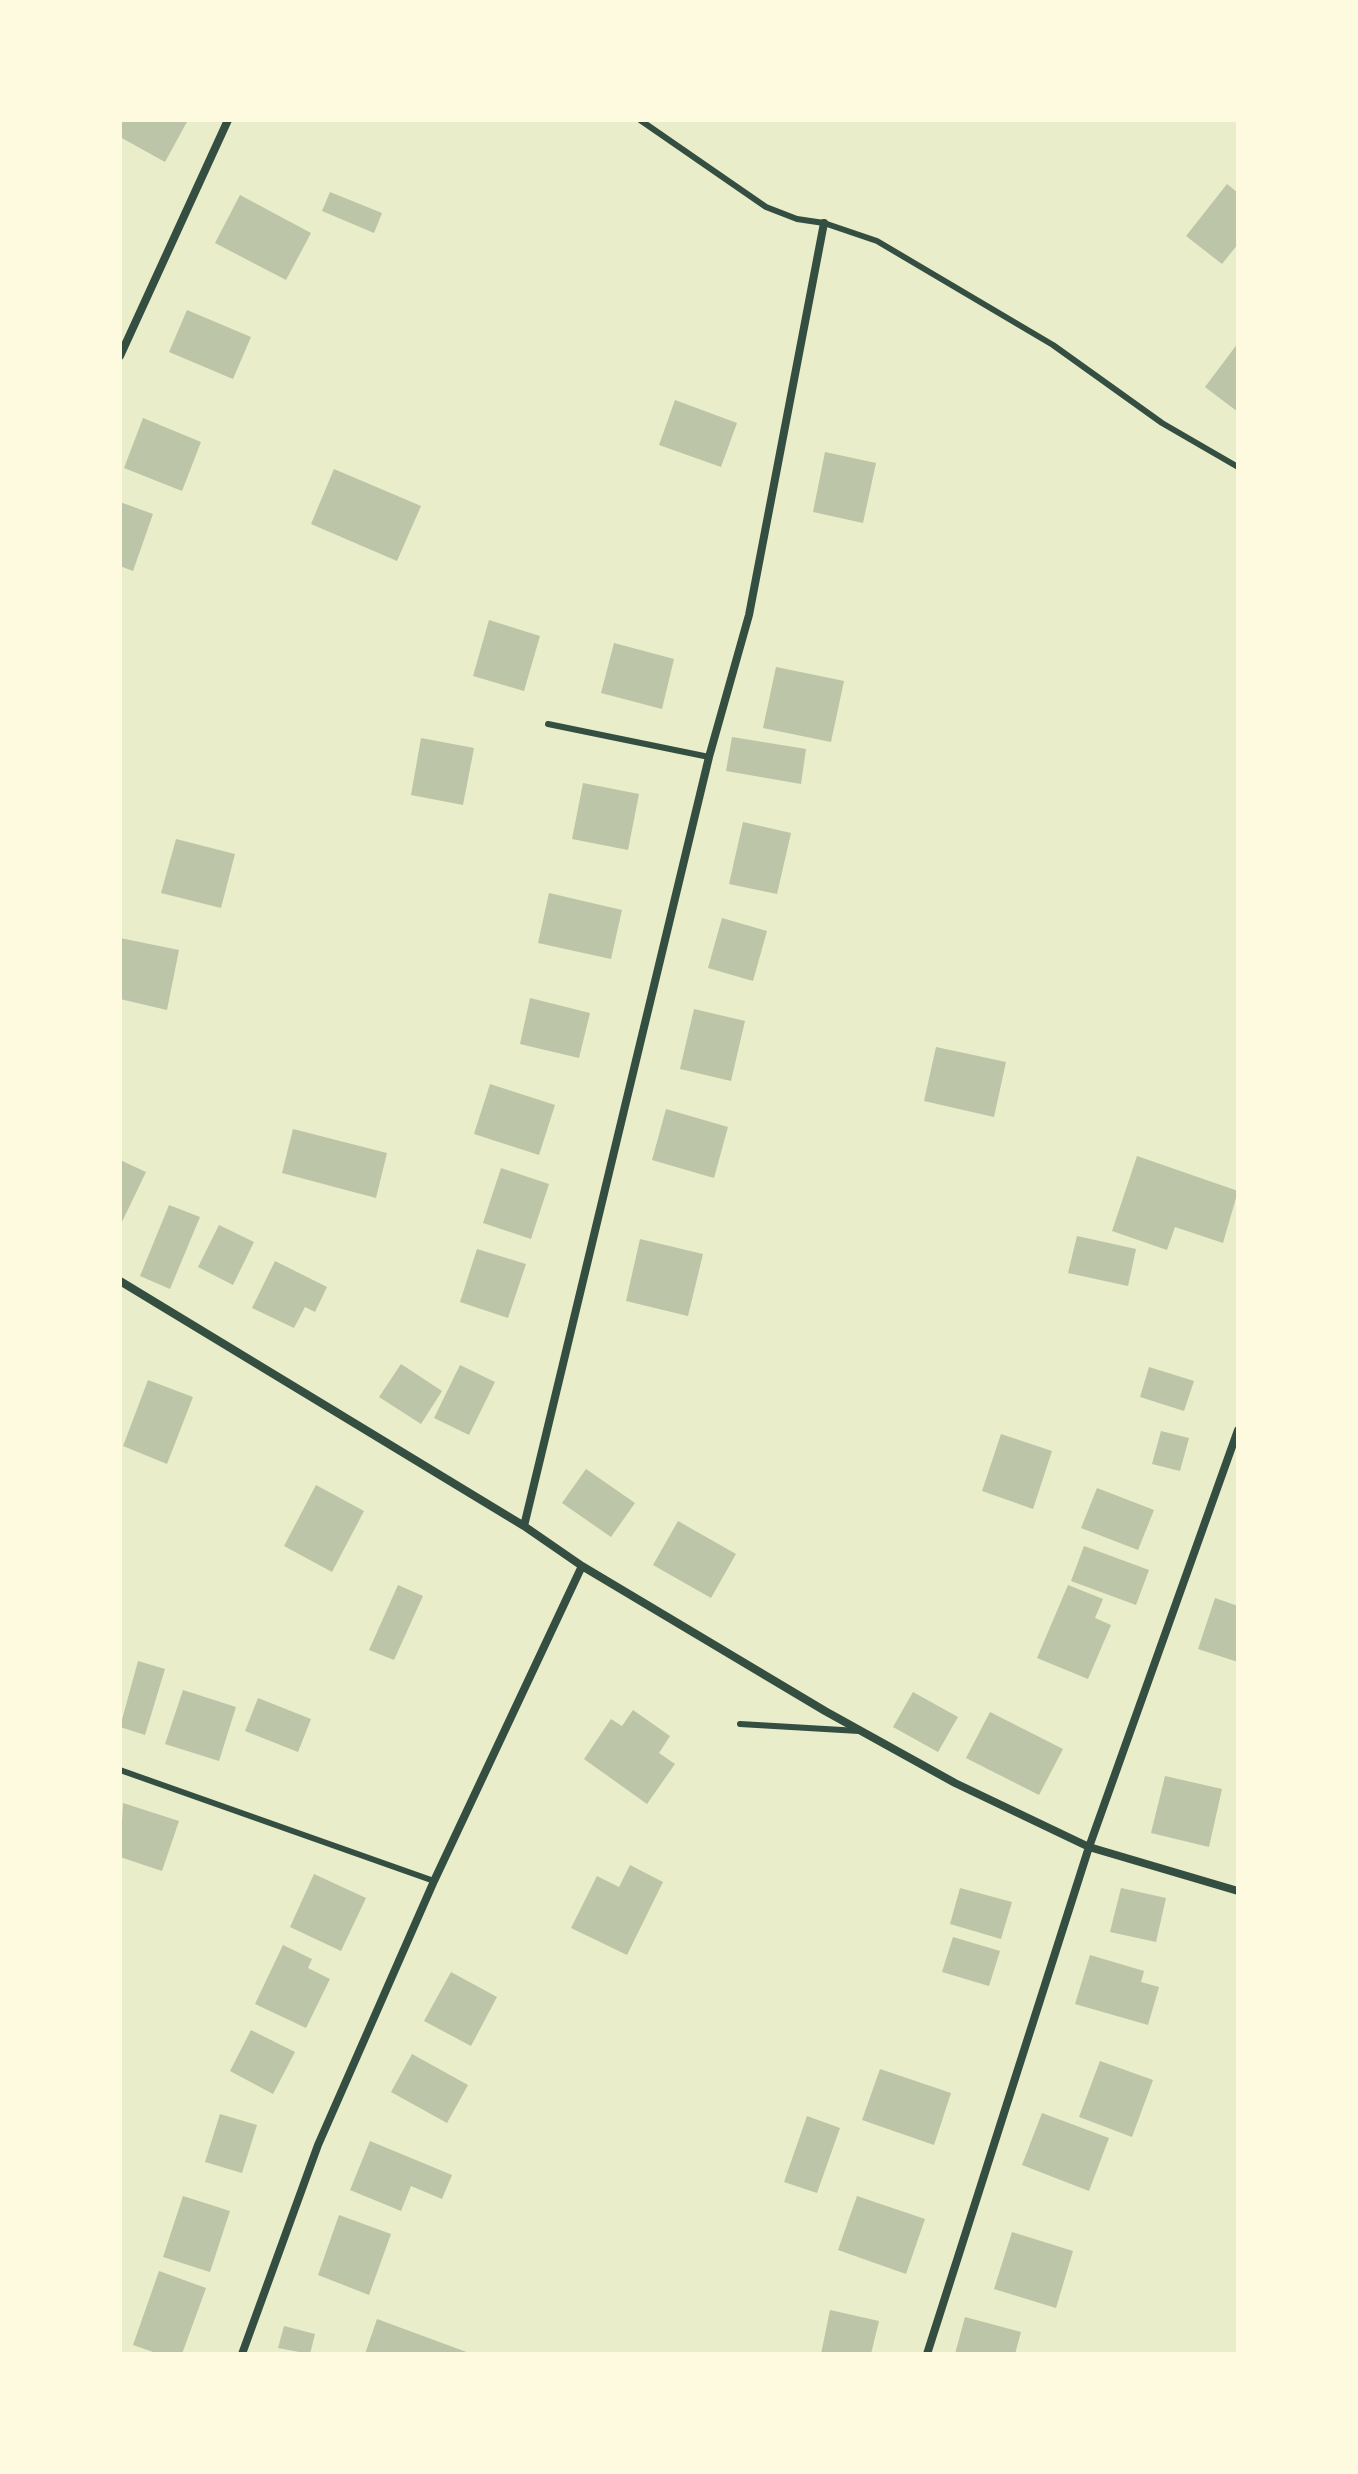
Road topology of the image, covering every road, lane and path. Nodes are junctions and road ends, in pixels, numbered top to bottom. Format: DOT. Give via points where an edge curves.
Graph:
graph roads {
  1 [pos="228,120"];
  2 [pos="640,120"];
  3 [pos="824,223"];
  4 [pos="120,356"];
  5 [pos="1238,467"];
  6 [pos="548,724"];
  7 [pos="709,757"];
  8 [pos="120,1281"];
  9 [pos="1238,1430"];
  10 [pos="524,1526"];
  11 [pos="582,1566"];
  12 [pos="740,1724"];
  13 [pos="863,1731"];
  14 [pos="120,1770"];
  15 [pos="1089,1847"];
  16 [pos="434,1881"];
  17 [pos="1238,1891"];
  18 [pos="242,2354"];
  19 [pos="927,2354"];
  1 -- 4 [label="street"];
  2 -- 3 [label="lane" via="766,207"];
  3 -- 5 [label="lane" via="905,257 1053,345 1162,423"];
  3 -- 7 [label="street" via="749,615"];
  6 -- 7 [label="lane"];
  7 -- 10 [label="street"];
  8 -- 10 [label="street"];
  9 -- 15 [label="street"];
  10 -- 11 [label="street"];
  11 -- 13 [label="street"];
  11 -- 16 [label="street"];
  12 -- 13 [label="lane"];
  13 -- 15 [label="street" via="955,1783"];
  14 -- 16 [label="lane"];
  15 -- 17 [label="street"];
  15 -- 19 [label="street"];
  16 -- 18 [label="street" via="318,2145"];
}
